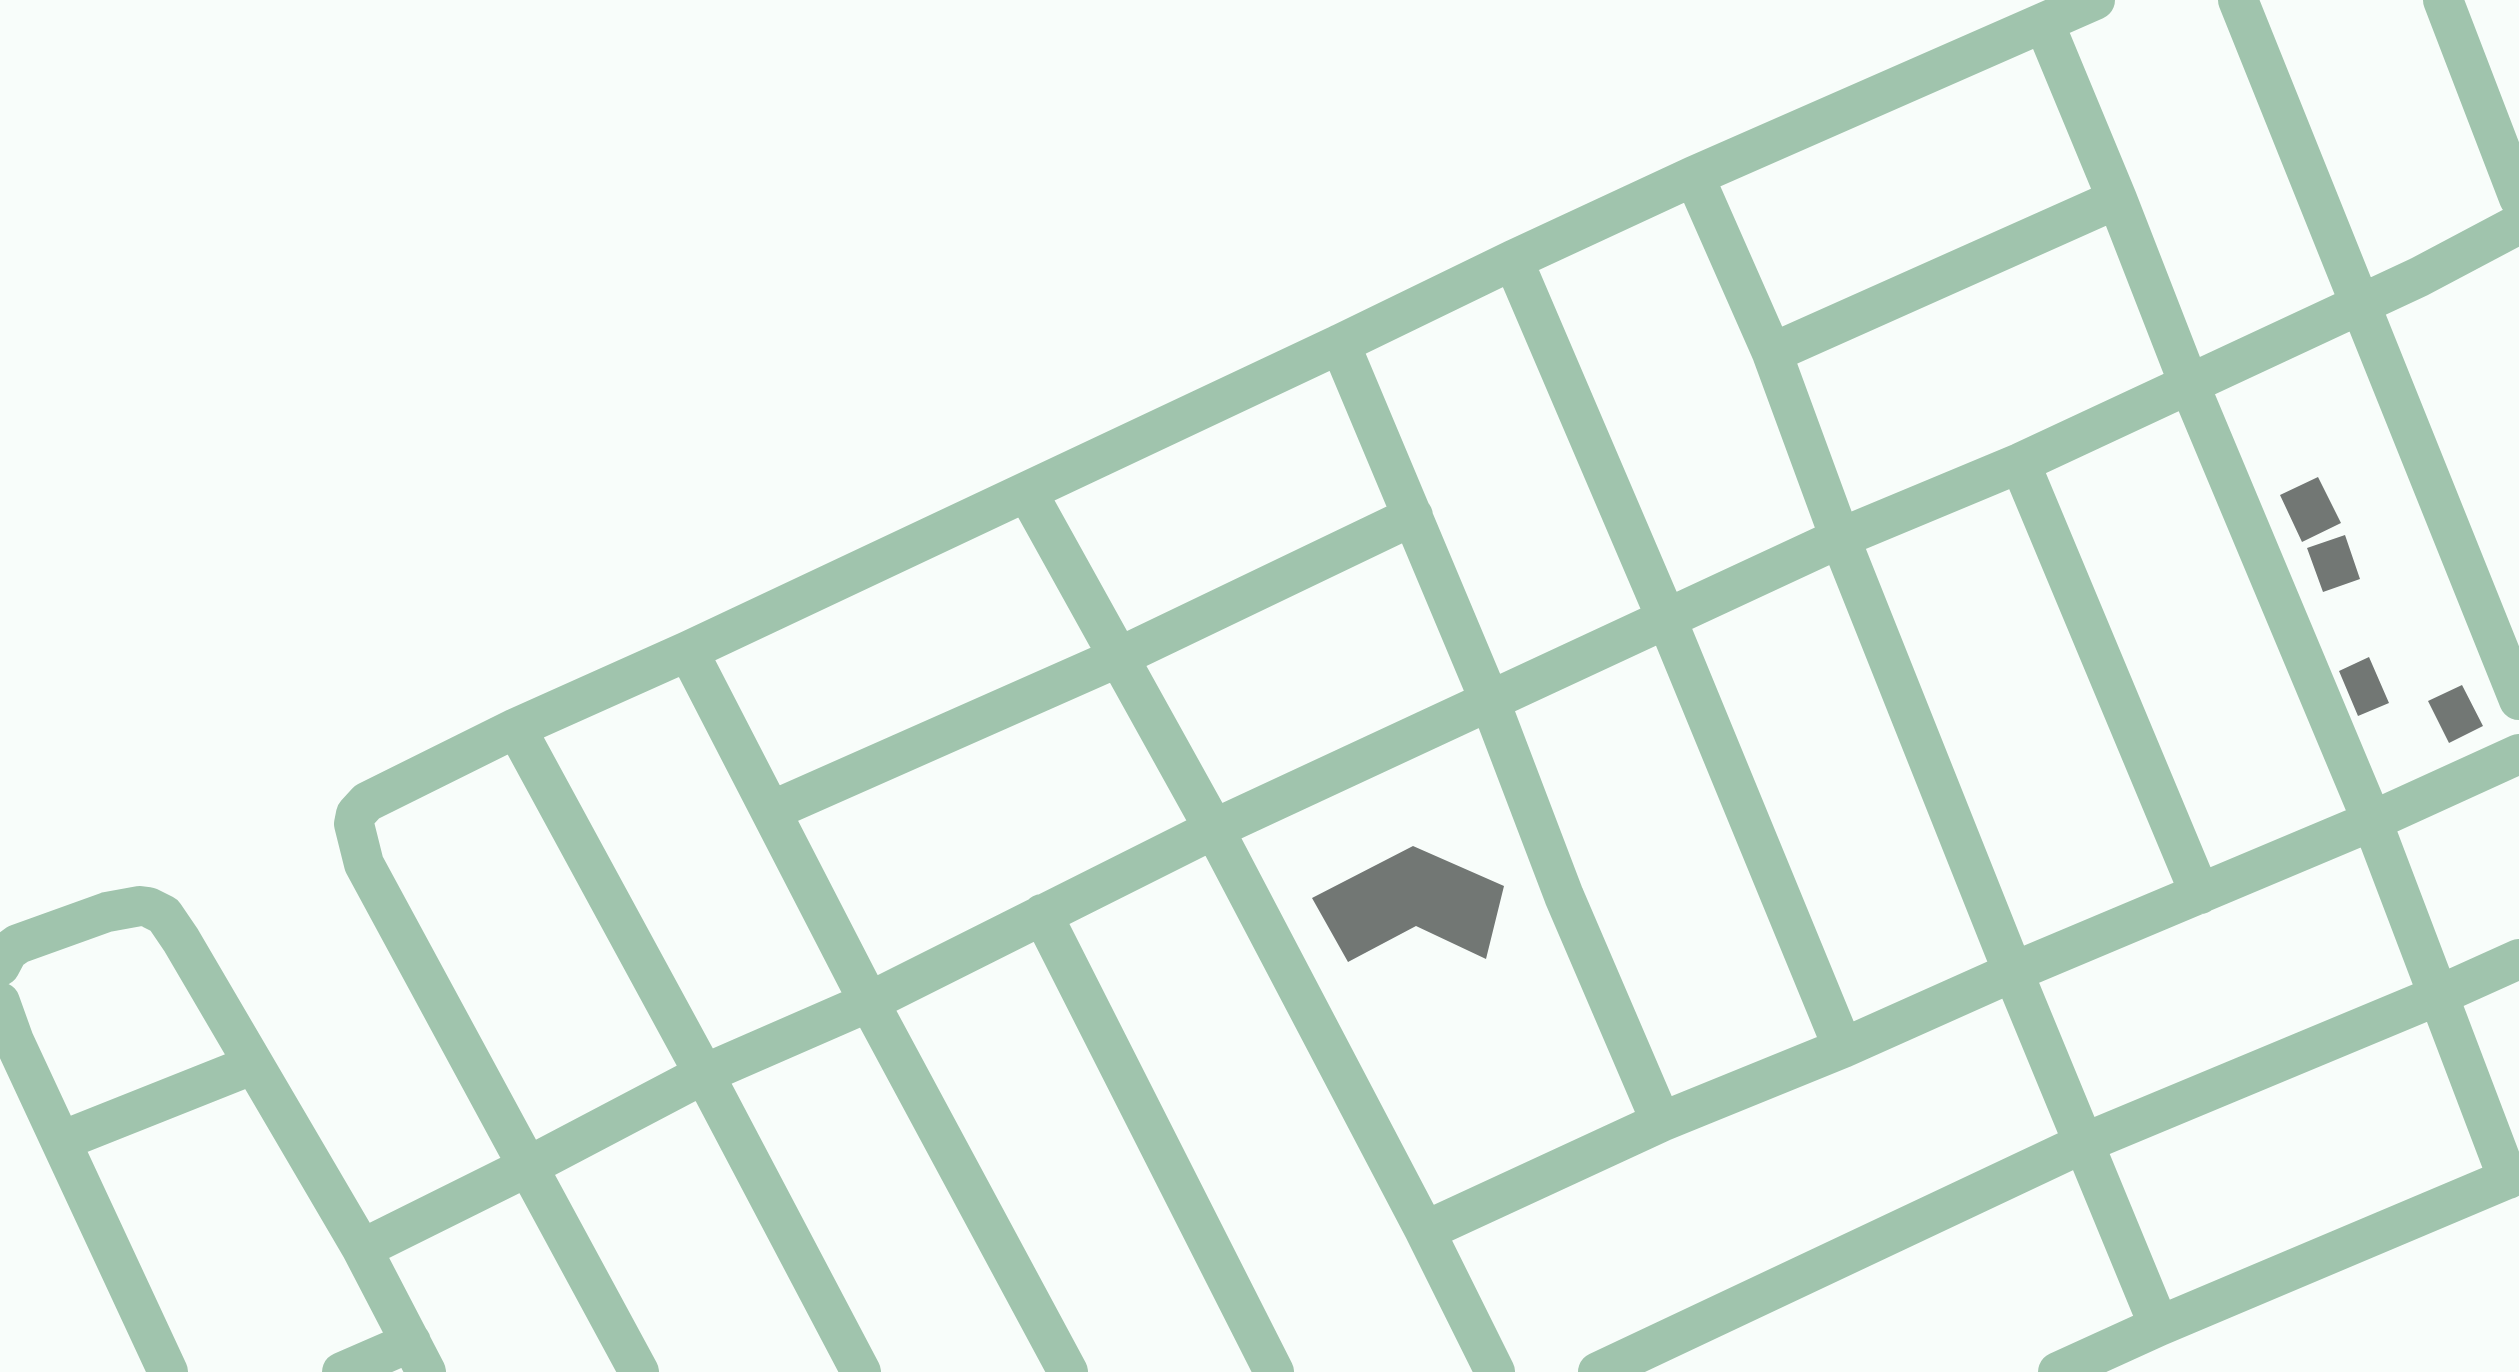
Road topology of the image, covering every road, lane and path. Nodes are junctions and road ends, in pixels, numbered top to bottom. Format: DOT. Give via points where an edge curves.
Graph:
graph roads {
  1 [pos="2095,0"];
  2 [pos="2238,0"];
  3 [pos="2443,0"];
  4 [pos="2044,23"];
  5 [pos="1694,176"];
  6 [pos="2519,198"];
  7 [pos="2116,199"];
  8 [pos="2519,224"];
  9 [pos="1513,260"];
  10 [pos="2360,304"];
  11 [pos="1340,344"];
  12 [pos="1772,353"];
  13 [pos="2190,384"];
  14 [pos="2020,463"];
  15 [pos="1026,492"];
  16 [pos="1413,516"];
  17 [pos="1840,538"];
  18 [pos="1667,620"];
  19 [pos="688,651"];
  20 [pos="1119,656"];
  21 [pos="1489,700"];
  22 [pos="2519,700"];
  23 [pos="516,728"];
  24 [pos="2519,754"];
  25 [pos="771,811"];
  26 [pos="2372,821"];
  27 [pos="1214,829"];
  28 [pos="2200,894"];
  29 [pos="1042,914"];
  30 [pos="2519,959"];
  31 [pos="0,966"];
  32 [pos="2013,972"];
  33 [pos="2438,996"];
  34 [pos="0,1002"];
  35 [pos="869,1002"];
  36 [pos="1843,1048"];
  37 [pos="252,1065"];
  38 [pos="704,1074"];
  39 [pos="1662,1122"];
  40 [pos="60,1141"];
  41 [pos="2084,1143"];
  42 [pos="529,1166"];
  43 [pos="2514,1176"];
  44 [pos="1425,1231"];
  45 [pos="362,1249"];
  46 [pos="2159,1326"];
  47 [pos="419,1357"];
  48 [pos="168,1372"];
  49 [pos="342,1372"];
  50 [pos="639,1372"];
  51 [pos="861,1372"];
  52 [pos="1068,1372"];
  53 [pos="1274,1372"];
  54 [pos="1496,1372"];
  55 [pos="1598,1372"];
  56 [pos="2058,1372"];
  1 -- 4 [label="street"];
  2 -- 10 [label="street"];
  3 -- 6 [label="street"];
  4 -- 5 [label="street"];
  4 -- 7 [label="street"];
  5 -- 9 [label="street"];
  5 -- 12 [label="street"];
  7 -- 12 [label="street"];
  7 -- 13 [label="street"];
  8 -- 10 [label="street"];
  9 -- 11 [label="street"];
  9 -- 18 [label="street"];
  10 -- 13 [label="street"];
  10 -- 22 [label="street"];
  11 -- 15 [label="street"];
  11 -- 16 [label="street"];
  12 -- 17 [label="street"];
  13 -- 14 [label="street"];
  13 -- 26 [label="street"];
  14 -- 17 [label="street"];
  14 -- 28 [label="street"];
  15 -- 19 [label="street"];
  15 -- 20 [label="street"];
  16 -- 20 [label="street"];
  16 -- 21 [label="street"];
  17 -- 18 [label="street"];
  17 -- 32 [label="street"];
  18 -- 21 [label="street"];
  18 -- 36 [label="street"];
  19 -- 23 [label="street"];
  19 -- 25 [label="street"];
  20 -- 25 [label="street"];
  20 -- 27 [label="street"];
  21 -- 27 [label="street"];
  21 -- 39 [label="street"];
  23 -- 38 [label="street"];
  23 -- 42 [label="street" via="375,798 354,824 379,894"];
  24 -- 26 [label="street"];
  25 -- 35 [label="street"];
  26 -- 28 [label="street"];
  26 -- 33 [label="street"];
  27 -- 29 [label="street"];
  27 -- 44 [label="street"];
  28 -- 32 [label="street"];
  29 -- 35 [label="street"];
  29 -- 53 [label="street"];
  30 -- 33 [label="street"];
  31 -- 37 [label="street" via="18,944 107,912 148,907 164,914"];
  32 -- 36 [label="street"];
  32 -- 41 [label="street"];
  33 -- 41 [label="street"];
  33 -- 43 [label="street"];
  34 -- 40 [label="street"];
  35 -- 38 [label="street"];
  35 -- 52 [label="street"];
  36 -- 39 [label="street"];
  37 -- 40 [label="street"];
  37 -- 45 [label="street"];
  38 -- 42 [label="street"];
  38 -- 51 [label="street"];
  39 -- 44 [label="street"];
  40 -- 48 [label="street"];
  41 -- 46 [label="street"];
  41 -- 55 [label="street"];
  42 -- 45 [label="street"];
  42 -- 50 [label="street"];
  43 -- 46 [label="street"];
  44 -- 54 [label="street"];
  45 -- 47 [label="street"];
  46 -- 56 [label="street"];
  47 -- 49 [label="street"];
}
